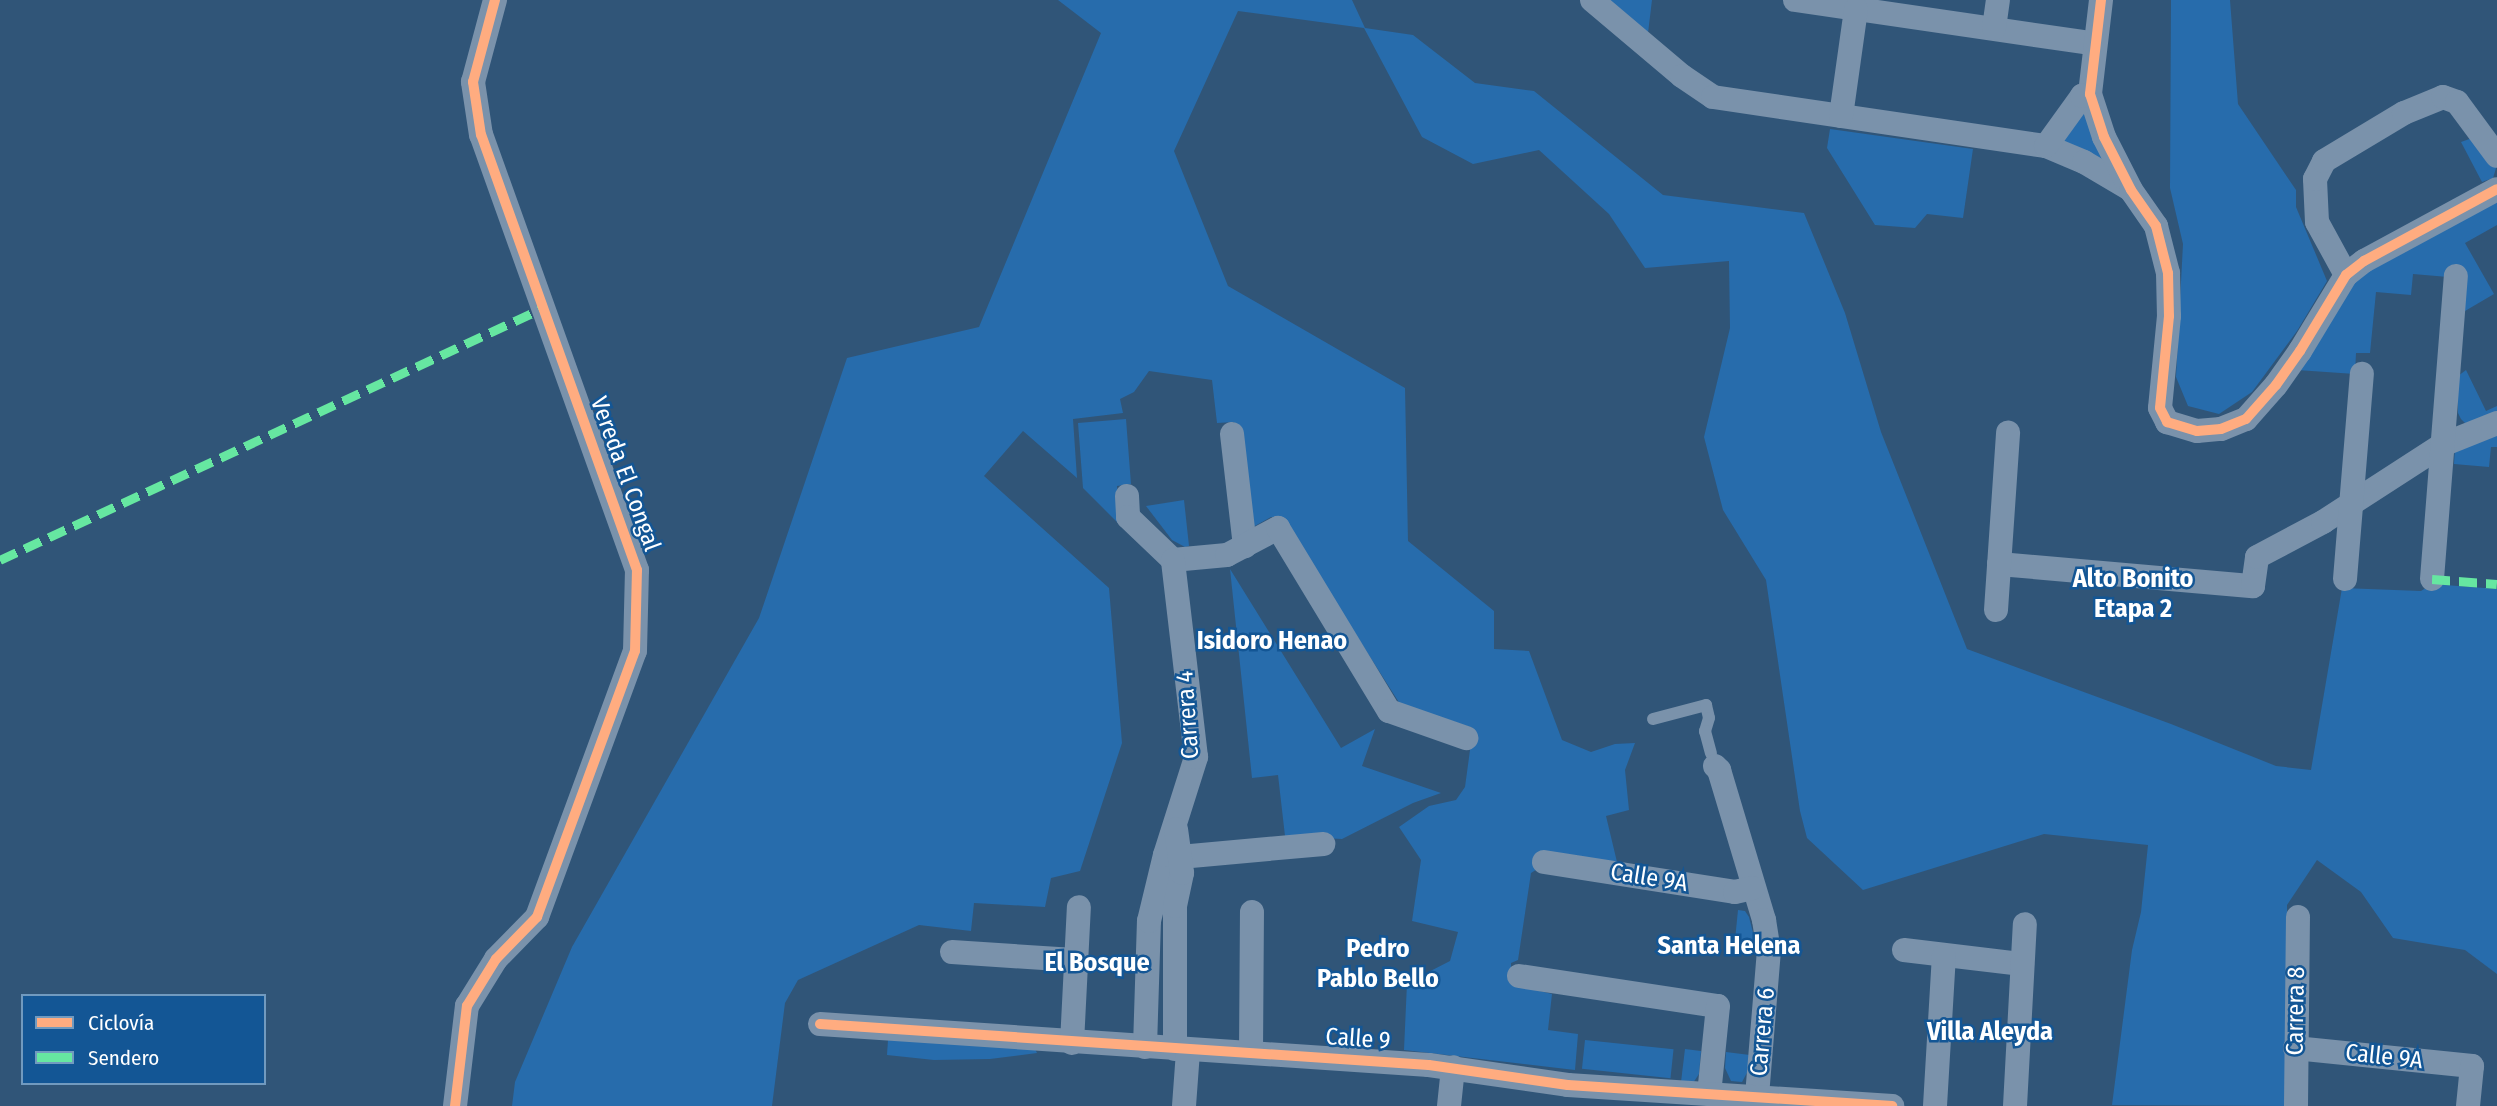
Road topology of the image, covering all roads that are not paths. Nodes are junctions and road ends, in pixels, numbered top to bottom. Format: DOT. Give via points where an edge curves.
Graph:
graph roads {
  1 [pos="495,0"];
  2 [pos="1592,0"];
  3 [pos="1795,0"];
  4 [pos="1998,0"];
  5 [pos="2101,0"];
  6 [pos="1890,7"];
  7 [pos="1856,9"];
  8 [pos="1994,28"];
  9 [pos="2095,44"];
  10 [pos="2090,94"];
  11 [pos="1841,116"];
  12 [pos="2046,146"];
  13 [pos="2497,156"];
  14 [pos="2497,189"];
  15 [pos="2131,190"];
  16 [pos="2346,275"];
  17 [pos="2456,276"];
  18 [pos="2362,374"];
  19 [pos="2497,424"];
  20 [pos="2008,432"];
  21 [pos="1232,434"];
  22 [pos="2442,446"];
  23 [pos="1127,496"];
  24 [pos="2351,504"];
  25 [pos="1245,546"];
  26 [pos="1173,560"];
  27 [pos="1999,564"];
  28 [pos="2345,579"];
  29 [pos="2432,579"];
  30 [pos="1996,610"];
  31 [pos="1653,719"];
  32 [pos="1466,738"];
  33 [pos="1713,760"];
  34 [pos="1175,825"];
  35 [pos="1323,844"];
  36 [pos="1180,857"];
  37 [pos="1544,862"];
  38 [pos="1753,888"];
  39 [pos="1079,907"];
  40 [pos="1252,912"];
  41 [pos="2298,917"];
  42 [pos="2025,924"];
  43 [pos="1903,950"];
  44 [pos="952,952"];
  45 [pos="1944,956"];
  46 [pos="1074,960"];
  47 [pos="2022,964"];
  48 [pos="1519,976"];
  49 [pos="820,1024"];
  50 [pos="1072,1043"];
  51 [pos="1145,1047"];
  52 [pos="2295,1048"];
  53 [pos="1181,1050"];
  54 [pos="1251,1052"];
  55 [pos="1453,1067"];
  56 [pos="1709,1094"];
  57 [pos="1746,1098"];
  58 [pos="455,1106"];
  59 [pos="1184,1106"];
  60 [pos="1449,1106"];
  61 [pos="1892,1106"];
  62 [pos="1935,1106"];
  63 [pos="2015,1106"];
  64 [pos="2296,1106"];
  65 [pos="2469,1106"];
  1 -- 58 [label="street, Vereda El Congal" via="473,82 481,135 637,570 635,651 537,917 496,959 467,1006"];
  2 -- 11 [label="street" via="1713,97"];
  3 -- 7 [label="street"];
  4 -- 8 [label="street"];
  5 -- 9 [label="street"];
  6 -- 7 [label="street"];
  6 -- 8 [label="street"];
  7 -- 11 [label="street"];
  8 -- 9 [label="street"];
  9 -- 10 [label="street"];
  10 -- 12 [label="street" via="2082,96"];
  10 -- 15 [label="street" via="2104,137"];
  11 -- 12 [label="street"];
  12 -- 15 [label="street"];
  13 -- 16 [label="street" via="2457,102 2443,97 2404,113 2323,161 2315,179 2316,222"];
  14 -- 16 [label="street"];
  15 -- 16 [label="street" via="2156,226 2168,273 2169,316 2160,408 2167,422 2197,431 2221,429 2246,419 2300,351"];
  17 -- 22 [label="street"];
  18 -- 24 [label="street"];
  19 -- 22 [label="street"];
  20 -- 27 [label="street"];
  21 -- 25 [label="street"];
  22 -- 24 [label="street"];
  22 -- 29 [label="street"];
  23 -- 26 [label="street" via="1128,517"];
  24 -- 27 [label="street" via="2257,557 2253,586"];
  24 -- 28 [label="street"];
  25 -- 26 [label="street" via="1227,555"];
  25 -- 32 [label="street" via="1278,528 1389,712"];
  26 -- 34 [label="street, Carrera 4" via="1196,757"];
  27 -- 30 [label="street"];
  31 -- 33 [label="lane" via="1706,705 1705,731"];
  33 -- 38 [label="street, Carrera 6"];
  34 -- 36 [label="street, Carrera 4"];
  34 -- 51 [label="street, Carrera 4" via="1149,921"];
  35 -- 36 [label="street"];
  36 -- 53 [label="street, Carrera 4" via="1182,873 1175,906"];
  37 -- 38 [label="street, Calle 9A" via="1735,892"];
  38 -- 57 [label="street, Carrera 6" via="1769,950"];
  39 -- 46 [label="street"];
  40 -- 54 [label="street"];
  41 -- 52 [label="street, Carrera 8"];
  42 -- 47 [label="street"];
  43 -- 45 [label="street"];
  44 -- 46 [label="street"];
  45 -- 47 [label="street"];
  45 -- 62 [label="street"];
  46 -- 50 [label="street"];
  47 -- 63 [label="street"];
  48 -- 56 [label="street" via="1717,1006"];
  49 -- 50 [label="street, Calle 9"];
  50 -- 51 [label="street, Calle 9"];
  51 -- 53 [label="street, Calle 9"];
  52 -- 64 [label="street, Carrera 8"];
  52 -- 65 [label="street, Calle 9A" via="2472,1066"];
  53 -- 54 [label="street, Calle 9"];
  53 -- 59 [label="street, Carrera 4"];
  54 -- 55 [label="street, Calle 9"];
  55 -- 56 [label="street, Calle 9" via="1568,1084"];
  55 -- 60 [label="street"];
  56 -- 57 [label="street, Calle 9"];
  57 -- 61 [label="street, Calle 9"];
}
